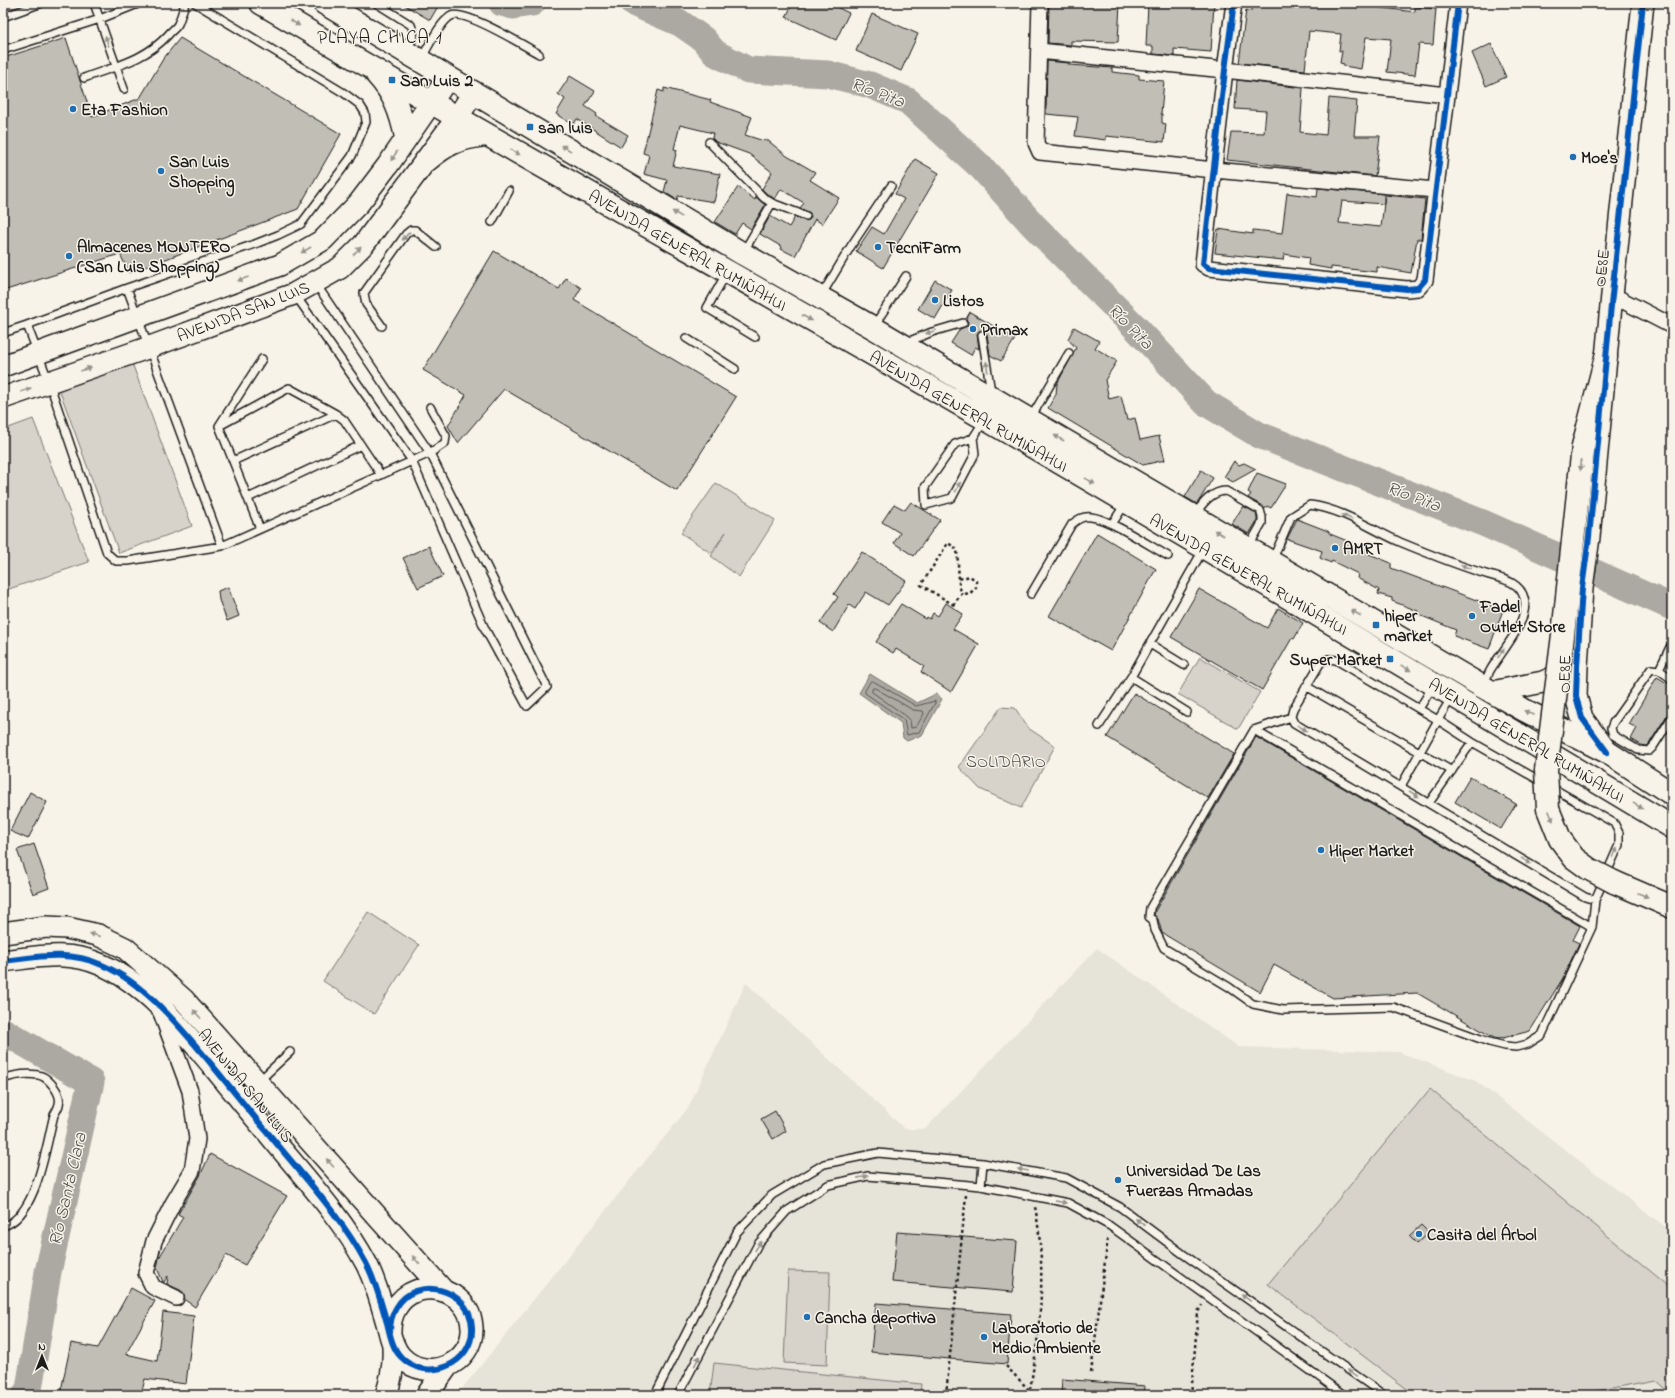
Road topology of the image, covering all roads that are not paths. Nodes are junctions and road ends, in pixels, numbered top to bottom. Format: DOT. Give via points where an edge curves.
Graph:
graph roads {
  1 [pos="42,3"];
  2 [pos="94,3"];
  3 [pos="140,3"];
  4 [pos="185,3"];
  5 [pos="195,3"];
  6 [pos="261,3"];
  7 [pos="376,3"];
  8 [pos="1040,3"];
  9 [pos="1234,3"];
  10 [pos="1458,3"];
  11 [pos="1643,3"];
  12 [pos="330,4"];
  13 [pos="3,17"];
  14 [pos="100,19"];
  15 [pos="3,50"];
  16 [pos="1039,52"];
  17 [pos="539,54"];
  18 [pos="413,56"];
  19 [pos="115,66"];
  20 [pos="370,68"];
  21 [pos="1225,70"];
  22 [pos="84,78"];
  23 [pos="448,78"];
  24 [pos="124,89"];
  25 [pos="473,93"];
  26 [pos="1447,95"];
  27 [pos="430,102"];
  28 [pos="457,118"];
  29 [pos="485,135"];
  30 [pos="406,137"];
  31 [pos="709,142"];
  32 [pos="426,160"];
  33 [pos="1214,170"];
  34 [pos="891,186"];
  35 [pos="1436,190"];
  36 [pos="509,191"];
  37 [pos="772,203"];
  38 [pos="806,216"];
  39 [pos="492,222"];
  40 [pos="436,247"];
  41 [pos="743,254"];
  42 [pos="280,265"];
  43 [pos="727,272"];
  44 [pos="906,276"];
  45 [pos="315,283"];
  46 [pos="127,288"];
  47 [pos="294,294"];
  48 [pos="1612,295"];
  49 [pos="819,298"];
  50 [pos="138,317"];
  51 [pos="963,323"];
  52 [pos="27,325"];
  53 [pos="382,326"];
  54 [pos="1672,326"];
  55 [pos="872,327"];
  56 [pos="3,334"];
  57 [pos="982,335"];
  58 [pos="755,337"];
  59 [pos="686,338"];
  60 [pos="900,344"];
  61 [pos="150,347"];
  62 [pos="38,353"];
  63 [pos="1069,353"];
  64 [pos="1606,357"];
  65 [pos="262,359"];
  66 [pos="3,366"];
  67 [pos="735,369"];
  68 [pos="49,382"];
  69 [pos="3,398"];
  70 [pos="991,398"];
  71 [pos="430,407"];
  72 [pos="336,414"];
  73 [pos="985,419"];
  74 [pos="1029,420"];
  75 [pos="219,426"];
  76 [pos="973,438"];
  77 [pos="361,445"];
  78 [pos="430,453"];
  79 [pos="233,461"];
  80 [pos="412,461"];
  81 [pos="381,475"];
  82 [pos="248,498"];
  83 [pos="1126,502"];
  84 [pos="1192,517"];
  85 [pos="1112,524"];
  86 [pos="260,529"];
  87 [pos="222,546"];
  88 [pos="1204,548"];
  89 [pos="1247,549"];
  90 [pos="1168,556"];
  91 [pos="1271,564"];
  92 [pos="1031,594"];
  93 [pos="1672,643"];
  94 [pos="1150,644"];
  95 [pos="1184,665"];
  96 [pos="1577,667"];
  97 [pos="1659,670"];
  98 [pos="1131,676"];
  99 [pos="1672,679"];
  100 [pos="1434,684"];
  101 [pos="1306,686"];
  102 [pos="1488,690"];
  103 [pos="1455,697"];
  104 [pos="1419,709"];
  105 [pos="1187,712"];
  106 [pos="1292,717"];
  107 [pos="1672,717"];
  108 [pos="1438,720"];
  109 [pos="1099,726"];
  110 [pos="1254,730"];
  111 [pos="1472,742"];
  112 [pos="1617,750"];
  113 [pos="1421,753"];
  114 [pos="1452,771"];
  115 [pos="1401,786"];
  116 [pos="1672,794"];
  117 [pos="1429,803"];
  118 [pos="1672,827"];
  119 [pos="1595,900"];
  120 [pos="1672,907"];
  121 [pos="1592,927"];
  122 [pos="3,933"];
  123 [pos="3,961"];
  124 [pos="158,1005"];
  125 [pos="290,1052"];
  126 [pos="3,1079"];
  127 [pos="258,1082"];
  128 [pos="983,1163"];
  129 [pos="981,1186"];
  130 [pos="3,1226"];
  131 [pos="442,1290"];
  132 [pos="176,1298"];
  133 [pos="391,1339"];
  134 [pos="447,1367"];
  135 [pos="386,1395"];
  136 [pos="427,1395"];
  137 [pos="654,1395"];
  138 [pos="678,1395"];
  139 [pos="1344,1395"];
  140 [pos="1384,1395"];
  1 -- 13 [label="lane"];
  2 -- 14 [label="lane"];
  3 -- 14 [label="lane"];
  4 -- 19 [label="lane" via="178,24 163,40 132,61"];
  5 -- 46 [label="lane" via="344,93 360,105 365,113 366,122 352,156 301,224 255,244"];
  6 -- 20 [label="highway, AVENIDA GENERAL RUMIÑAHUI, one-way"];
  7 -- 18 [label="lane" via="412,25"];
  8 -- 16 [label="street"];
  9 -- 21 [label="street"];
  10 -- 26 [label="street"];
  11 -- 48 [label="street, OE8E"];
  12 -- 18 [label="highway, AVENIDA GENERAL RUMIÑAHUI"];
  14 -- 15 [label="lane"];
  19 -- 14 [label="lane, one-way"];
  16 -- 21 [label="street"];
  16 -- 33 [label="street" via="1036,143 1040,152"];
  17 -- 18 [label="lane" via="496,29 462,15 452,15"];
  18 -- 23 [label="highway, AVENIDA GENERAL RUMIÑAHUI"];
  19 -- 22 [label="lane"];
  19 -- 24 [label="lane"];
  20 -- 27 [label="highway, AVENIDA GENERAL RUMIÑAHUI"];
  20 -- 30 [label="highway" via="384,82 395,99"];
  21 -- 26 [label="street"];
  21 -- 33 [label="street"];
  23 -- 25 [label="highway, AVENIDA GENERAL RUMIÑAHUI"];
  23 -- 27 [label="street, AVENIDA SAN LUIS"];
  25 -- 28 [label="street, AVENIDA SAN LUIS"];
  41 -- 25 [label="highway, AVENIDA GENERAL RUMIÑAHUI, one-way"];
  26 -- 35 [label="street"];
  27 -- 28 [label="highway, AVENIDA GENERAL RUMIÑAHUI"];
  27 -- 30 [label="street, AVENIDA SAN LUIS"];
  28 -- 29 [label="highway, AVENIDA GENERAL RUMIÑAHUI"];
  28 -- 32 [label="street, AVENIDA SAN LUIS"];
  29 -- 32 [label="highway" via="463,138 443,147"];
  29 -- 43 [label="highway, AVENIDA GENERAL RUMIÑAHUI, one-way"];
  30 -- 42 [label="street, AVENIDA SAN LUIS, one-way" via="359,203 323,240"];
  31 -- 37 [label="lane"];
  45 -- 32 [label="street, AVENIDA SAN LUIS, one-way" via="340,268 364,244"];
  33 -- 35 [label="street"];
  33 -- 35 [label="street" via="1203,264 1209,268 1408,289 1418,288 1425,280"];
  34 -- 49 [label="lane"];
  36 -- 39 [label="lane"];
  37 -- 38 [label="lane"];
  37 -- 41 [label="lane"];
  40 -- 53 [label="lane, one-way" via="415,230 411,230 364,293 366,304"];
  41 -- 49 [label="highway, AVENIDA GENERAL RUMIÑAHUI"];
  42 -- 47 [label="street"];
  42 -- 50 [label="street, AVENIDA SAN LUIS, one-way"];
  43 -- 58 [label="lane" via="707,308"];
  43 -- 73 [label="highway, AVENIDA GENERAL RUMIÑAHUI, one-way"];
  44 -- 55 [label="lane"];
  45 -- 47 [label="street, AVENIDA SAN LUIS"];
  45 -- 78 [label="lane"];
  46 -- 50 [label="lane"];
  46 -- 52 [label="lane"];
  47 -- 61 [label="street, AVENIDA SAN LUIS"];
  47 -- 80 [label="lane"];
  48 -- 54 [label="street"];
  48 -- 64 [label="street, OE8E"];
  49 -- 55 [label="highway, AVENIDA GENERAL RUMIÑAHUI"];
  50 -- 61 [label="lane"];
  50 -- 62 [label="street, AVENIDA SAN LUIS"];
  51 -- 60 [label="lane, one-way"];
  52 -- 56 [label="lane"];
  52 -- 62 [label="lane"];
  55 -- 60 [label="highway, AVENIDA GENERAL RUMIÑAHUI"];
  70 -- 57 [label="lane, one-way"];
  59 -- 67 [label="lane"];
  60 -- 70 [label="highway, AVENIDA GENERAL RUMIÑAHUI"];
  68 -- 61 [label="street, AVENIDA SAN LUIS, one-way"];
  61 -- 87 [label="lane"];
  62 -- 66 [label="street, AVENIDA SAN LUIS"];
  62 -- 68 [label="lane"];
  63 -- 74 [label="lane"];
  64 -- 96 [label="street, OE8E" via="1582,588"];
  64 -- 120 [label="highway, one-way, bridge" via="1583,446 1546,770 1548,809 1560,839 1574,858 1614,882"];
  65 -- 75 [label="lane"];
  69 -- 68 [label="street, AVENIDA SAN LUIS, one-way"];
  68 -- 87 [label="lane" via="107,553 116,561 128,561"];
  70 -- 74 [label="highway, AVENIDA GENERAL RUMIÑAHUI"];
  71 -- 78 [label="lane" via="446,436 445,443"];
  72 -- 75 [label="lane" via="289,388"];
  72 -- 77 [label="lane" via="344,420"];
  72 -- 79 [label="lane"];
  73 -- 76 [label="lane"];
  73 -- 83 [label="highway, AVENIDA GENERAL RUMIÑAHUI, one-way"];
  84 -- 74 [label="highway, AVENIDA GENERAL RUMIÑAHUI, one-way"];
  75 -- 79 [label="lane"];
  76 -- 76 [label="lane, one-way" via="955,444 925,487 926,505 952,498 975,454"];
  77 -- 81 [label="lane"];
  77 -- 82 [label="lane"];
  78 -- 80 [label="lane"];
  78 -- 80 [label="lane" via="547,687 527,706 485,629"];
  79 -- 82 [label="lane"];
  80 -- 81 [label="lane"];
  81 -- 86 [label="lane"];
  82 -- 86 [label="lane"];
  83 -- 85 [label="lane"];
  83 -- 88 [label="highway, AVENIDA GENERAL RUMIÑAHUI"];
  89 -- 84 [label="highway, AVENIDA GENERAL RUMIÑAHUI, one-way"];
  84 -- 89 [label="lane" via="1215,492 1220,491 1226,491 1260,510 1262,523"];
  85 -- 90 [label="lane"];
  85 -- 92 [label="lane" via="1091,517 1080,518 1072,524"];
  86 -- 87 [label="lane"];
  88 -- 94 [label="lane"];
  88 -- 100 [label="highway, AVENIDA GENERAL RUMIÑAHUI, one-way"];
  89 -- 91 [label="highway, AVENIDA GENERAL RUMIÑAHUI"];
  102 -- 91 [label="highway, AVENIDA GENERAL RUMIÑAHUI, one-way"];
  102 -- 91 [label="lane, one-way" via="1490,670 1520,624 1525,607 1519,587 1400,542 1336,511 1310,505 1291,517"];
  93 -- 97 [label="lane"];
  94 -- 95 [label="lane"];
  94 -- 98 [label="lane"];
  96 -- 102 [label="street, OE8E" via="1542,682"];
  96 -- 112 [label="street, OE8E" via="1576,696 1582,718"];
  97 -- 99 [label="lane"];
  97 -- 112 [label="lane" via="1651,669 1613,723 1611,728"];
  98 -- 105 [label="lane"];
  98 -- 109 [label="lane"];
  100 -- 103 [label="highway, AVENIDA GENERAL RUMIÑAHUI"];
  100 -- 104 [label="lane"];
  101 -- 104 [label="lane" via="1321,662 1328,659 1336,660"];
  101 -- 106 [label="lane"];
  101 -- 113 [label="lane"];
  112 -- 102 [label="highway, AVENIDA GENERAL RUMIÑAHUI, one-way" via="1524,710"];
  103 -- 108 [label="lane"];
  103 -- 118 [label="highway, AVENIDA GENERAL RUMIÑAHUI, one-way"];
  104 -- 108 [label="lane"];
  106 -- 110 [label="lane"];
  106 -- 115 [label="lane, one-way" via="1294,723"];
  107 -- 112 [label="lane" via="1649,751"];
  108 -- 111 [label="lane"];
  108 -- 113 [label="lane"];
  110 -- 121 [label="lane"];
  110 -- 121 [label="lane" via="1150,908 1149,917 1153,920 1164,948 1253,1004 1283,1010 1393,1007 1489,1042 1516,1047 1528,1044 1542,1035"];
  111 -- 114 [label="lane"];
  119 -- 111 [label="lane, one-way" via="1619,845 1619,833 1614,823"];
  112 -- 116 [label="highway, AVENIDA GENERAL RUMIÑAHUI"];
  113 -- 114 [label="lane"];
  113 -- 115 [label="lane"];
  114 -- 117 [label="lane"];
  115 -- 117 [label="lane, one-way"];
  117 -- 119 [label="lane, one-way" via="1585,897"];
  119 -- 121 [label="lane"];
  127 -- 122 [label="street, AVENIDA SAN LUIS, one-way" via="184,1000 125,948 98,935 67,928 46,927"];
  123 -- 124 [label="street, AVENIDA SAN LUIS" via="59,955 83,958 103,965 127,980 153,998"];
  124 -- 132 [label="street" via="190,1091 197,1139 192,1171 154,1241 146,1273 153,1286"];
  124 -- 133 [label="street, AVENIDA SAN LUIS" via="186,1034 335,1215 355,1244 375,1282"];
  125 -- 127 [label="lane"];
  126 -- 130 [label="lane" via="39,1075 50,1082 59,1097 59,1108 54,1115 36,1187 23,1211"];
  131 -- 127 [label="street, AVENIDA SAN LUIS, one-way"];
  128 -- 129 [label="lane"];
  128 -- 137 [label="lane" via="878,1153 824,1164 772,1195 737,1232"];
  140 -- 128 [label="lane, one-way" via="1120,1207 1066,1178"];
  138 -- 129 [label="lane, one-way" via="758,1244 787,1211 828,1185 868,1176"];
  129 -- 139 [label="lane, one-way" via="1068,1203 1110,1226"];
  131 -- 133 [label="street" via="429,1288 416,1291 404,1298 396,1307 391,1319"];
  131 -- 134 [label="street" via="453,1294 463,1303 470,1314 472,1326 471,1339 466,1350 458,1360"];
  133 -- 134 [label="street" via="400,1356 410,1365 435,1370"];
  133 -- 135 [label="street, AVENIDA SAN LUIS" via="394,1363"];
  134 -- 136 [label="street"];
}
